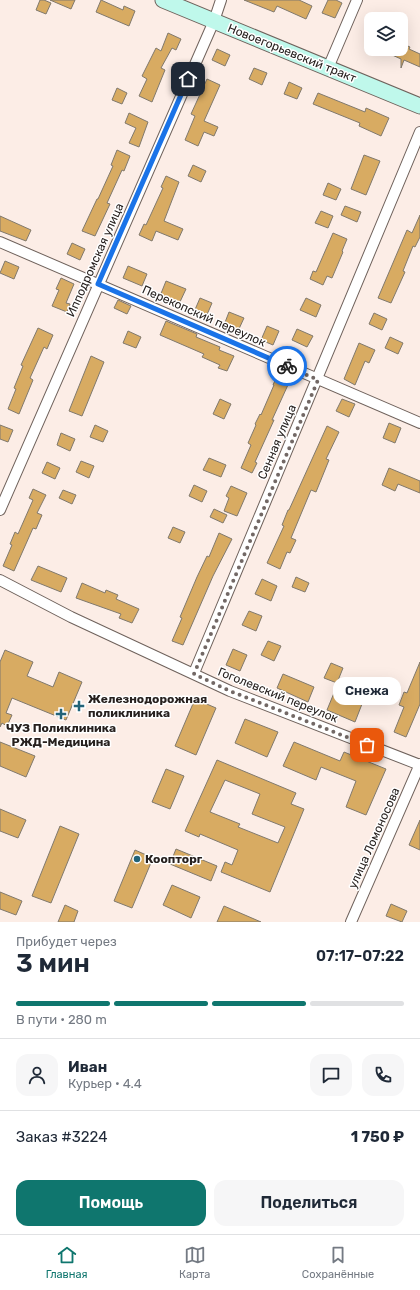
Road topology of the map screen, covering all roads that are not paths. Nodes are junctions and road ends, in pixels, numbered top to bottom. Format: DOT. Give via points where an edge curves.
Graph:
graph roads {
  1 [pos="163,0"];
  2 [pos="221,0"];
  3 [pos="357,0"];
  4 [pos="214,21"];
  5 [pos="328,68"];
  6 [pos="420,106"];
  7 [pos="420,132"];
  8 [pos="0,242"];
  9 [pos="98,284"];
  10 [pos="318,380"];
  11 [pos="420,423"];
  12 [pos="0,510"];
  13 [pos="0,580"];
  14 [pos="194,674"];
  15 [pos="420,765"];
  16 [pos="351,922"];
  1 -- 4 [label="main road, Новоегорьевский тракт"];
  2 -- 4 [label="street, Ипподромская улица"];
  3 -- 5 [label="street"];
  4 -- 5 [label="main road, Новоегорьевский тракт"];
  4 -- 9 [label="street, Ипподромская улица"];
  5 -- 6 [label="main road, Новоегорьевский тракт"];
  7 -- 10 [label="street, Сенная улица"];
  8 -- 9 [label="street, Перекопский переулок"];
  9 -- 10 [label="street, Перекопский переулок"];
  9 -- 12 [label="street, Ипподромская улица"];
  10 -- 11 [label="street, Перекопский переулок"];
  10 -- 14 [label="street, Сенная улица"];
  13 -- 14 [label="street, Гоголевский переулок" via="71,617"];
  14 -- 15 [label="street, Гоголевский переулок" via="230,691"];
  15 -- 16 [label="street, улица Ломоносова"];
}
